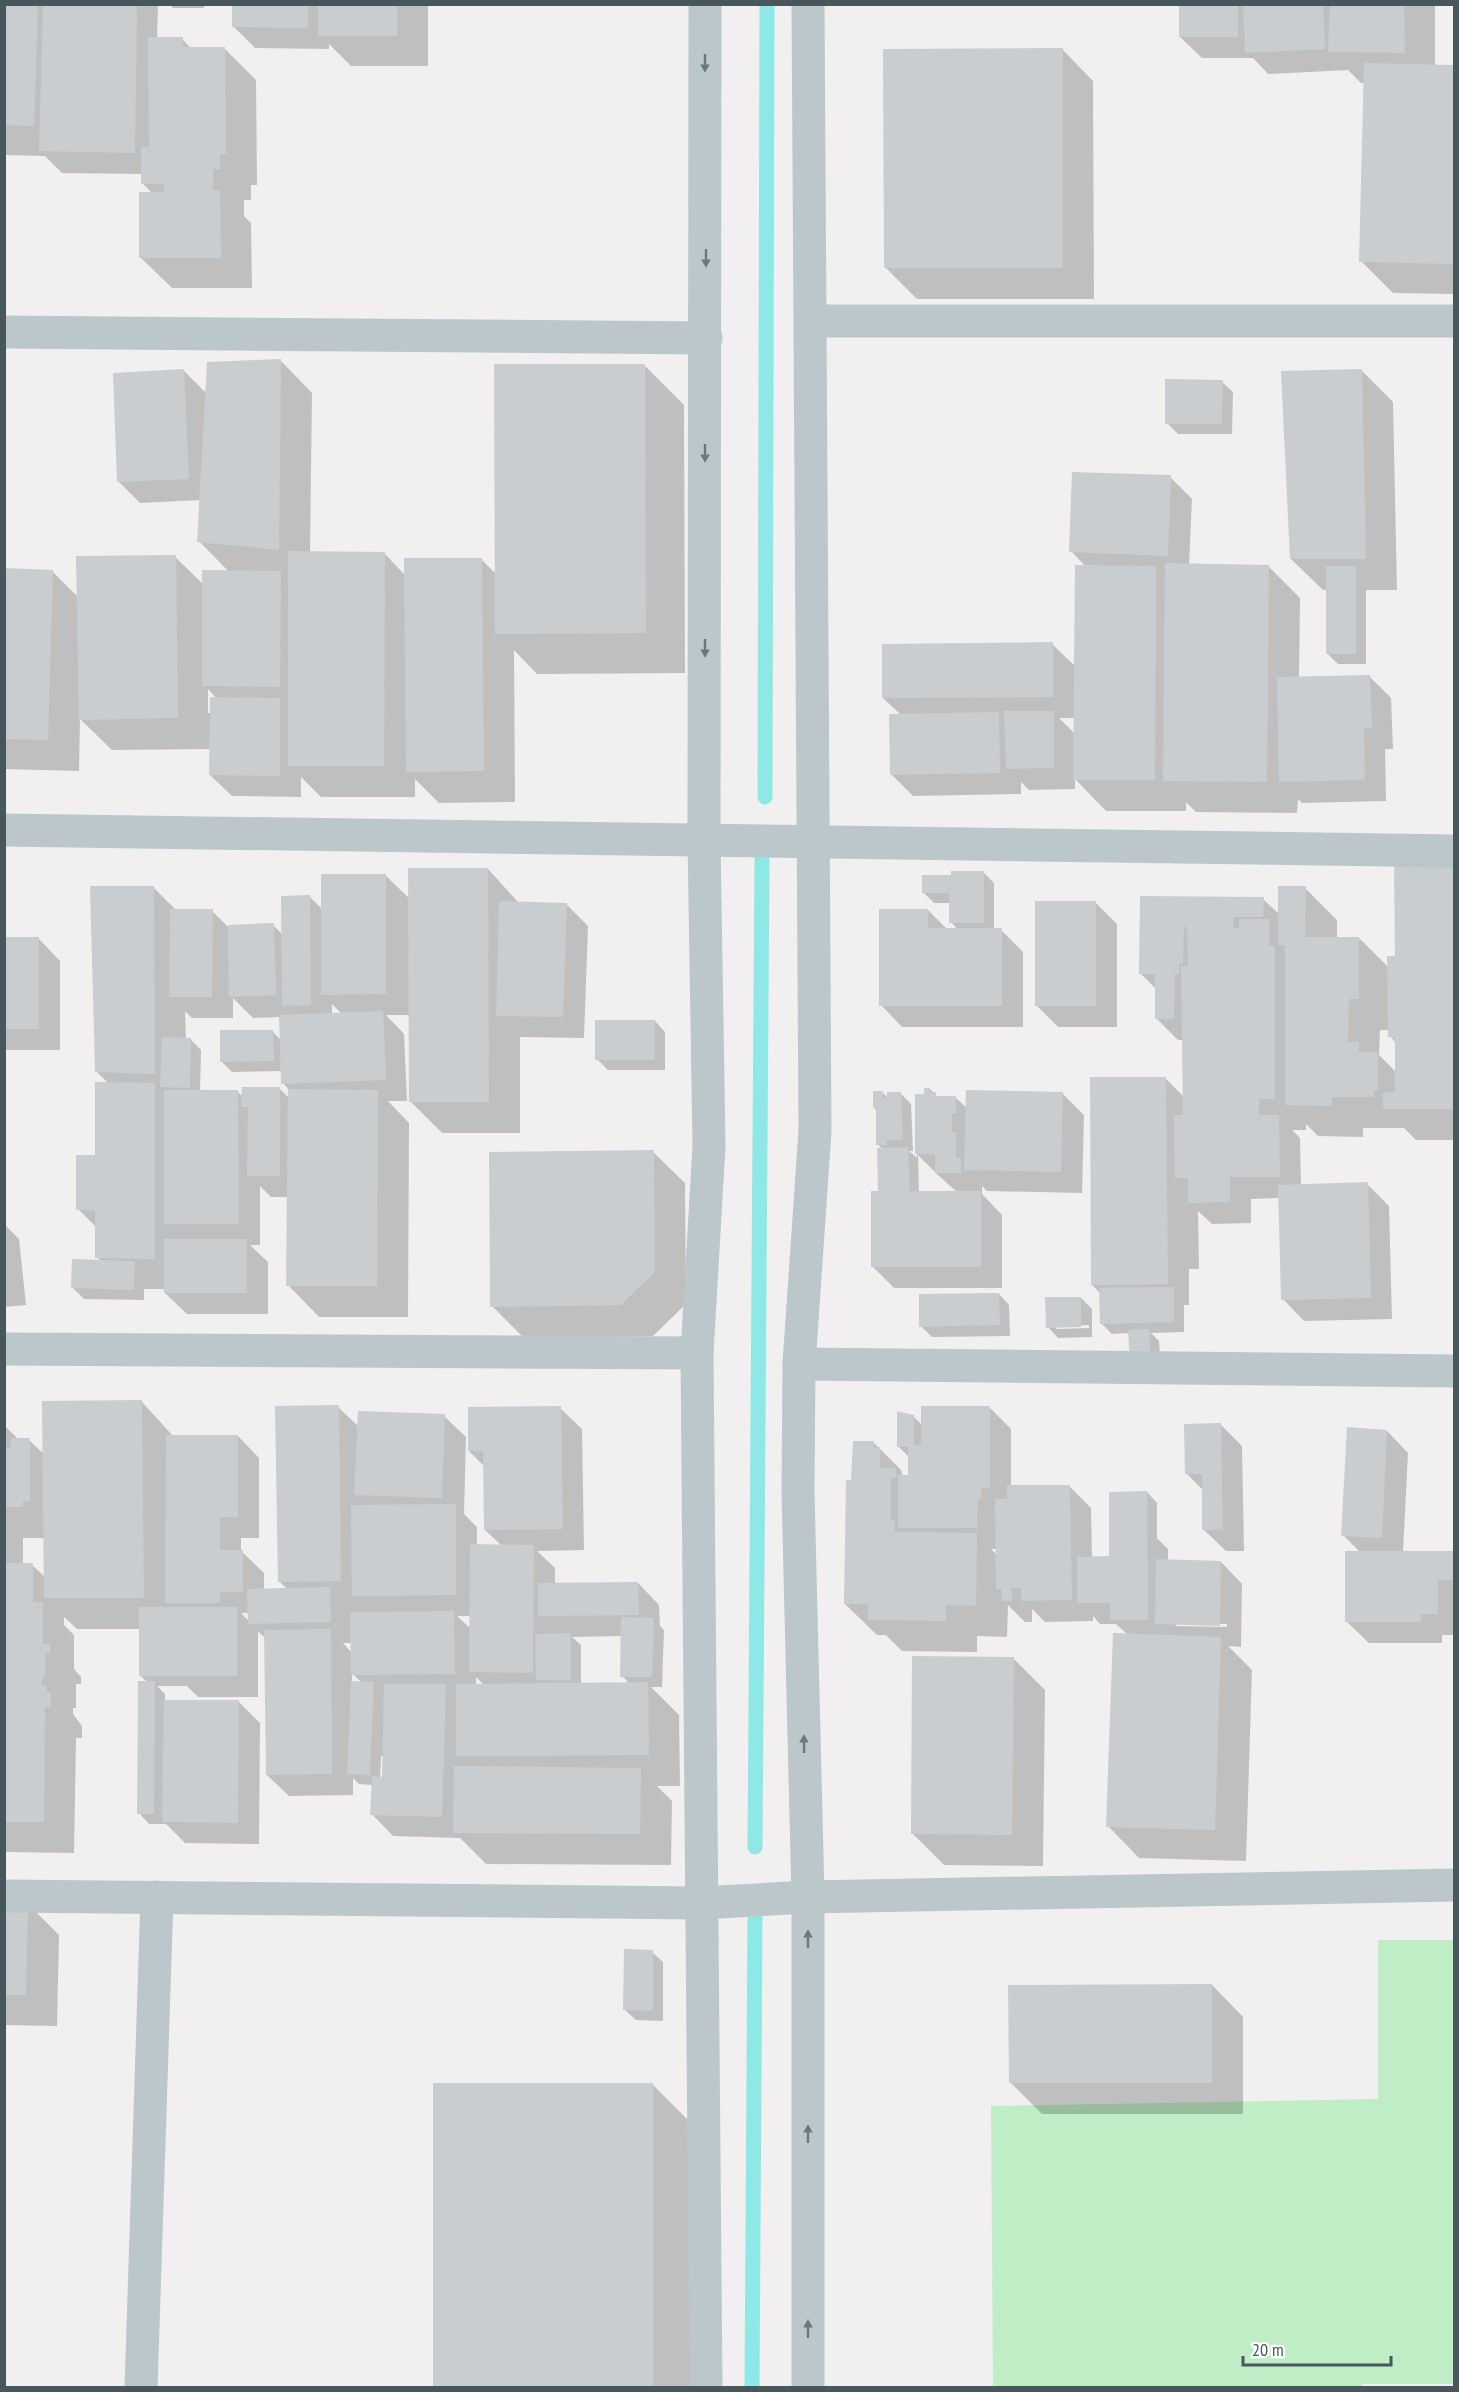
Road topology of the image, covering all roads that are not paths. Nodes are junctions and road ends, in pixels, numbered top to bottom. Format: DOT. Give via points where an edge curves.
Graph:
graph roads {
  1 [pos="705,4"];
  2 [pos="808,4"];
  3 [pos="811,321"];
  4 [pos="1455,321"];
  5 [pos="4,332"];
  6 [pos="706,338"];
  7 [pos="4,830"];
  8 [pos="704,840"];
  9 [pos="813,841"];
  10 [pos="1455,851"];
  11 [pos="4,1349"];
  12 [pos="697,1353"];
  13 [pos="799,1364"];
  14 [pos="1455,1371"];
  15 [pos="1455,1885"];
  16 [pos="4,1896"];
  17 [pos="157,1897"];
  18 [pos="808,1897"];
  19 [pos="701,1903"];
  20 [pos="141,2388"];
  21 [pos="706,2388"];
  22 [pos="808,2388"];
  1 -- 6 [label="street, one-way"];
  2 -- 3 [label="street"];
  3 -- 4 [label="street"];
  3 -- 9 [label="street"];
  5 -- 6 [label="street"];
  6 -- 8 [label="street, one-way"];
  7 -- 8 [label="street"];
  8 -- 9 [label="street"];
  8 -- 12 [label="street" via="709,1146"];
  9 -- 10 [label="street"];
  9 -- 13 [label="street" via="815,1131"];
  11 -- 12 [label="street"];
  12 -- 19 [label="street"];
  13 -- 14 [label="street"];
  18 -- 13 [label="street, one-way" via="798,1492"];
  15 -- 18 [label="street"];
  16 -- 17 [label="street"];
  17 -- 19 [label="street"];
  17 -- 20 [label="street"];
  18 -- 19 [label="street"];
  22 -- 18 [label="street, one-way"];
  19 -- 21 [label="street"];
}
